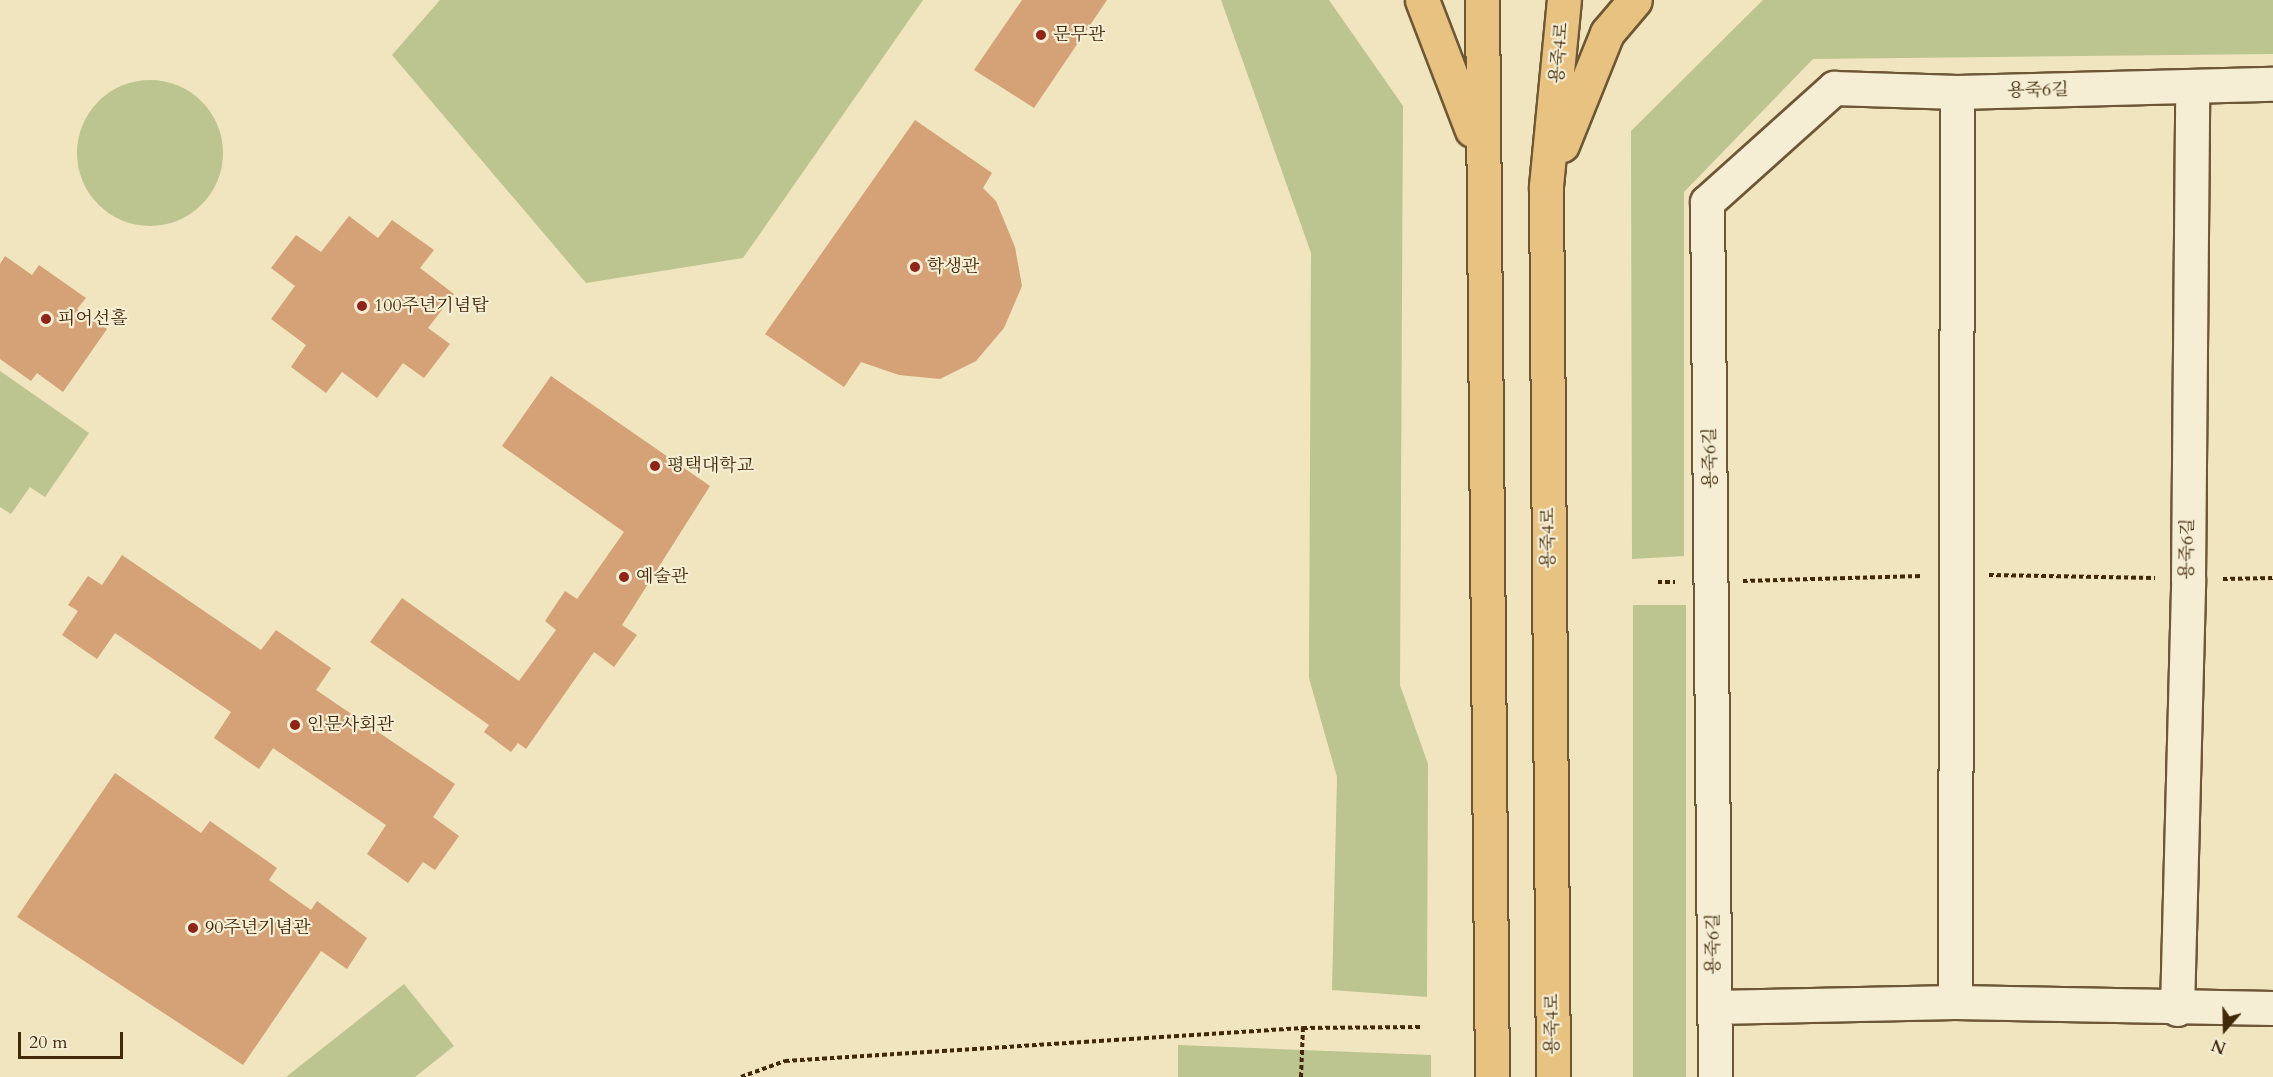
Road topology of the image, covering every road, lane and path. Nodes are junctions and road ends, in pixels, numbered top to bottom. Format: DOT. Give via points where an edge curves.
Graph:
graph roads {
  1 [pos="1422,0"];
  2 [pos="1482,0"];
  3 [pos="1564,0"];
  4 [pos="1635,0"];
  5 [pos="2273,84"];
  6 [pos="2192,89"];
  7 [pos="1956,92"];
  8 [pos="1482,160"];
  9 [pos="1546,186"];
  10 [pos="1955,1002"];
  11 [pos="1714,1007"];
  12 [pos="2273,1008"];
  13 [pos="2177,1009"];
  14 [pos="1421,1027"];
  15 [pos="1303,1028"];
  16 [pos="741,1077"];
  17 [pos="1301,1077"];
  18 [pos="1492,1077"];
  19 [pos="1553,1077"];
  20 [pos="1715,1077"];
  1 -- 8 [label="main road" via="1451,64"];
  2 -- 8 [label="main road"];
  3 -- 9 [label="main road, 용죽4로"];
  4 -- 9 [label="main road" via="1607,33"];
  5 -- 6 [label="street, 용죽6길"];
  6 -- 7 [label="street, 용죽6길"];
  6 -- 13 [label="street, 용죽6길" via="2188,579"];
  7 -- 10 [label="street"];
  7 -- 11 [label="street, 용죽6길" via="1834,88 1707,202"];
  8 -- 18 [label="main road"];
  9 -- 19 [label="main road, 용죽4로"];
  10 -- 11 [label="street"];
  10 -- 13 [label="street"];
  11 -- 20 [label="street, 용죽6길"];
  12 -- 13 [label="street"];
  14 -- 15 [label="path"];
  15 -- 16 [label="path" via="785,1061"];
  15 -- 17 [label="path"];
}
